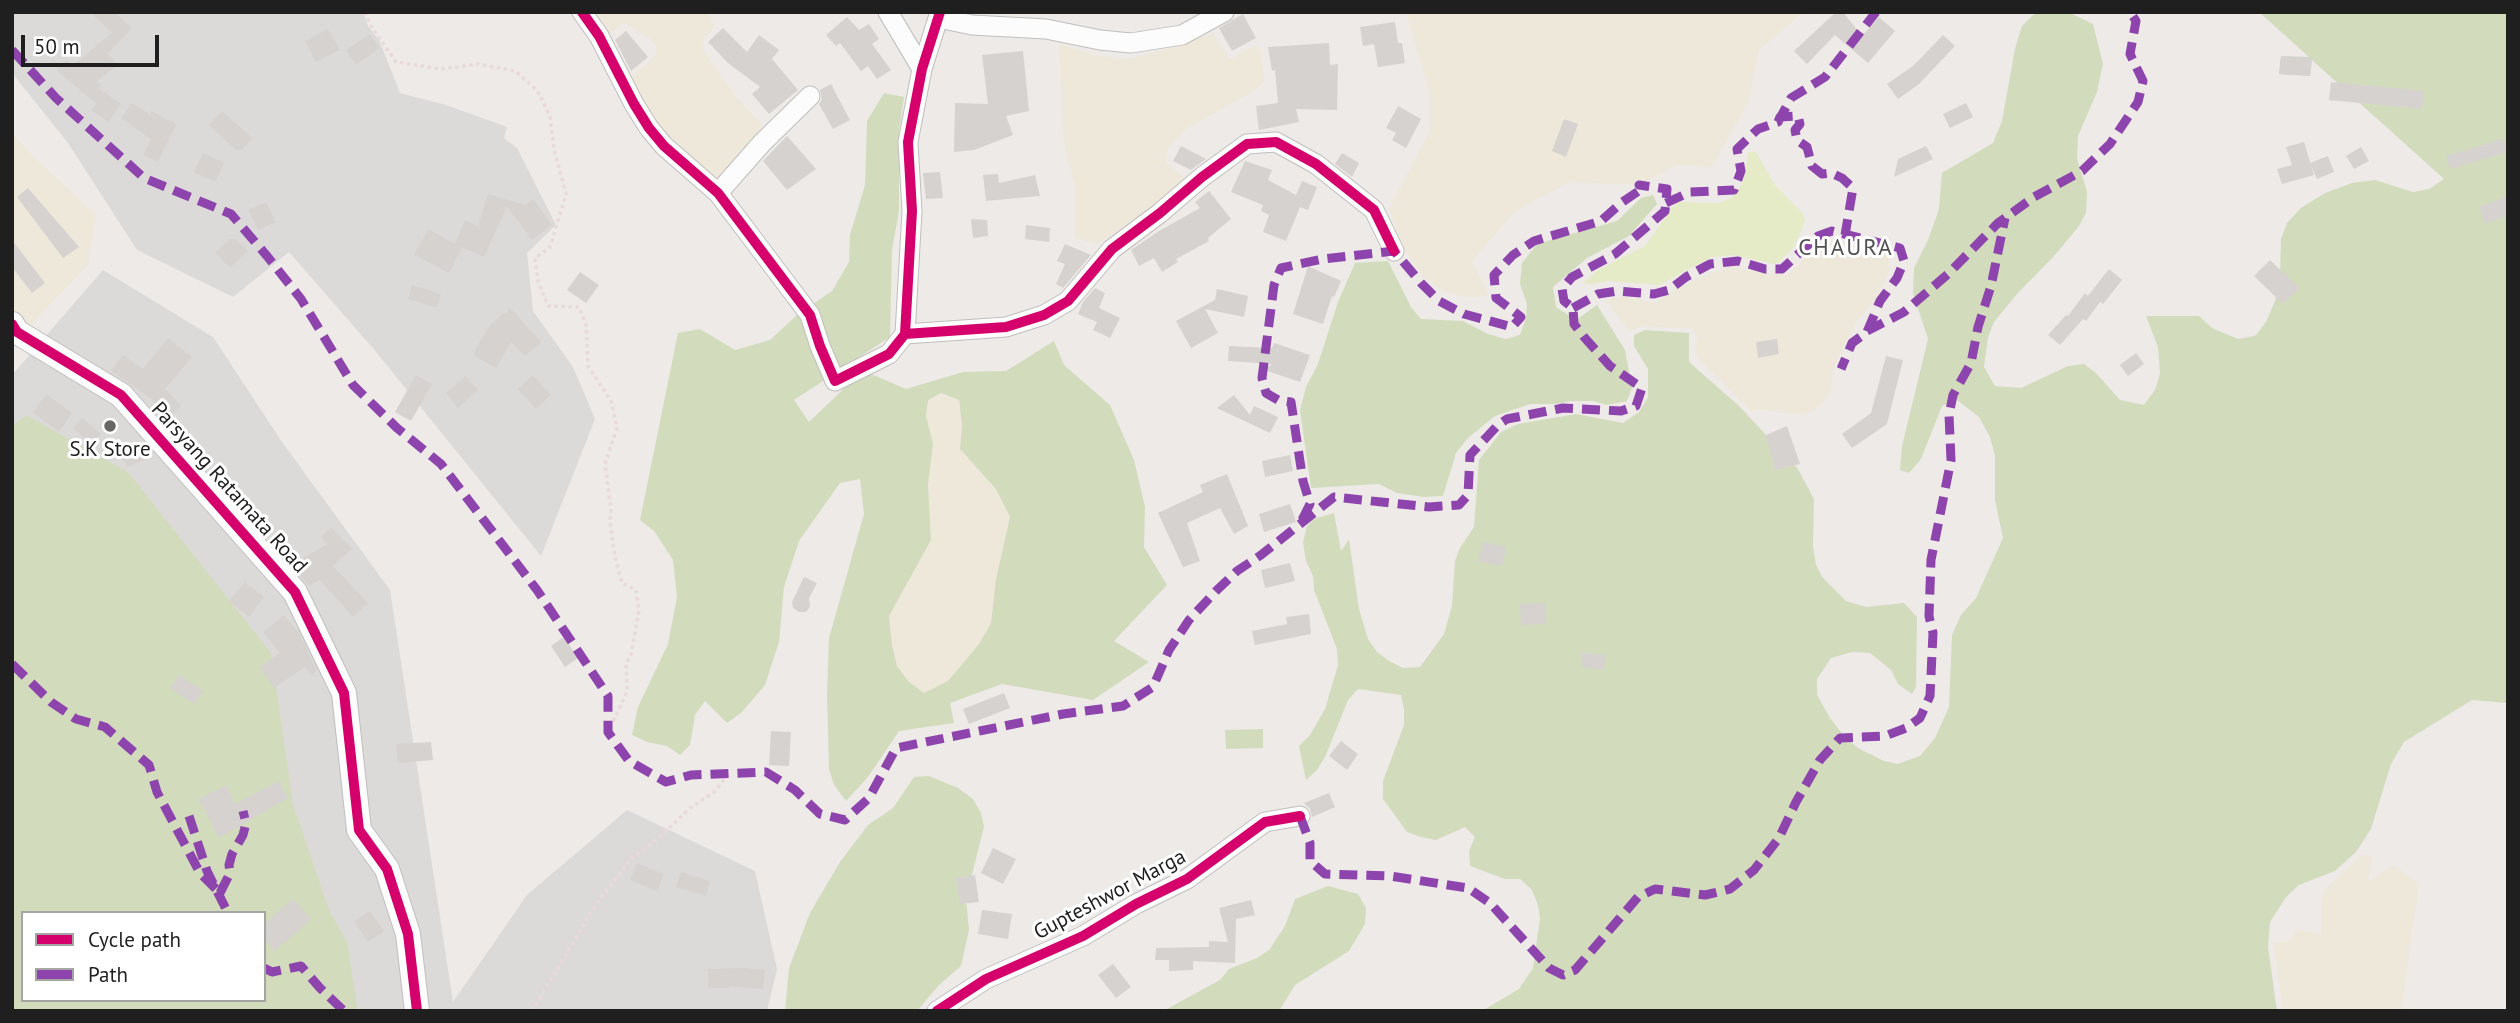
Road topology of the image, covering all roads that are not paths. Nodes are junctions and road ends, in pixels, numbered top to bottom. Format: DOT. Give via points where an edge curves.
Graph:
graph roads {
  1 [pos="582,12"];
  2 [pos="888,12"];
  3 [pos="1224,12"];
  4 [pos="940,15"];
  5 [pos="922,69"];
  6 [pos="810,96"];
  7 [pos="718,193"];
  8 [pos="1394,251"];
  9 [pos="12,324"];
  10 [pos="905,334"];
  11 [pos="1300,816"];
  12 [pos="417,1011"];
  13 [pos="937,1011"];
  1 -- 7 [label="street" via="649,128"];
  2 -- 5 [label="street"];
  3 -- 4 [label="street" via="1182,35 1131,43 1046,29 972,24"];
  4 -- 5 [label="street"];
  5 -- 10 [label="street" via="908,142 912,211"];
  6 -- 7 [label="street"];
  7 -- 10 [label="street" via="810,315 835,381 889,354"];
  8 -- 10 [label="street" via="1374,210 1315,164 1276,142 1247,144 1111,249 1069,301 1044,315 1006,327"];
  9 -- 12 [label="street, Parsyang Ratamata Road" via="17,332 121,395 295,592 344,694 359,830 387,869 408,934"];
  11 -- 13 [label="street, Gupteshwor Marga" via="1265,822 1187,879 1083,936 986,979"];
}
